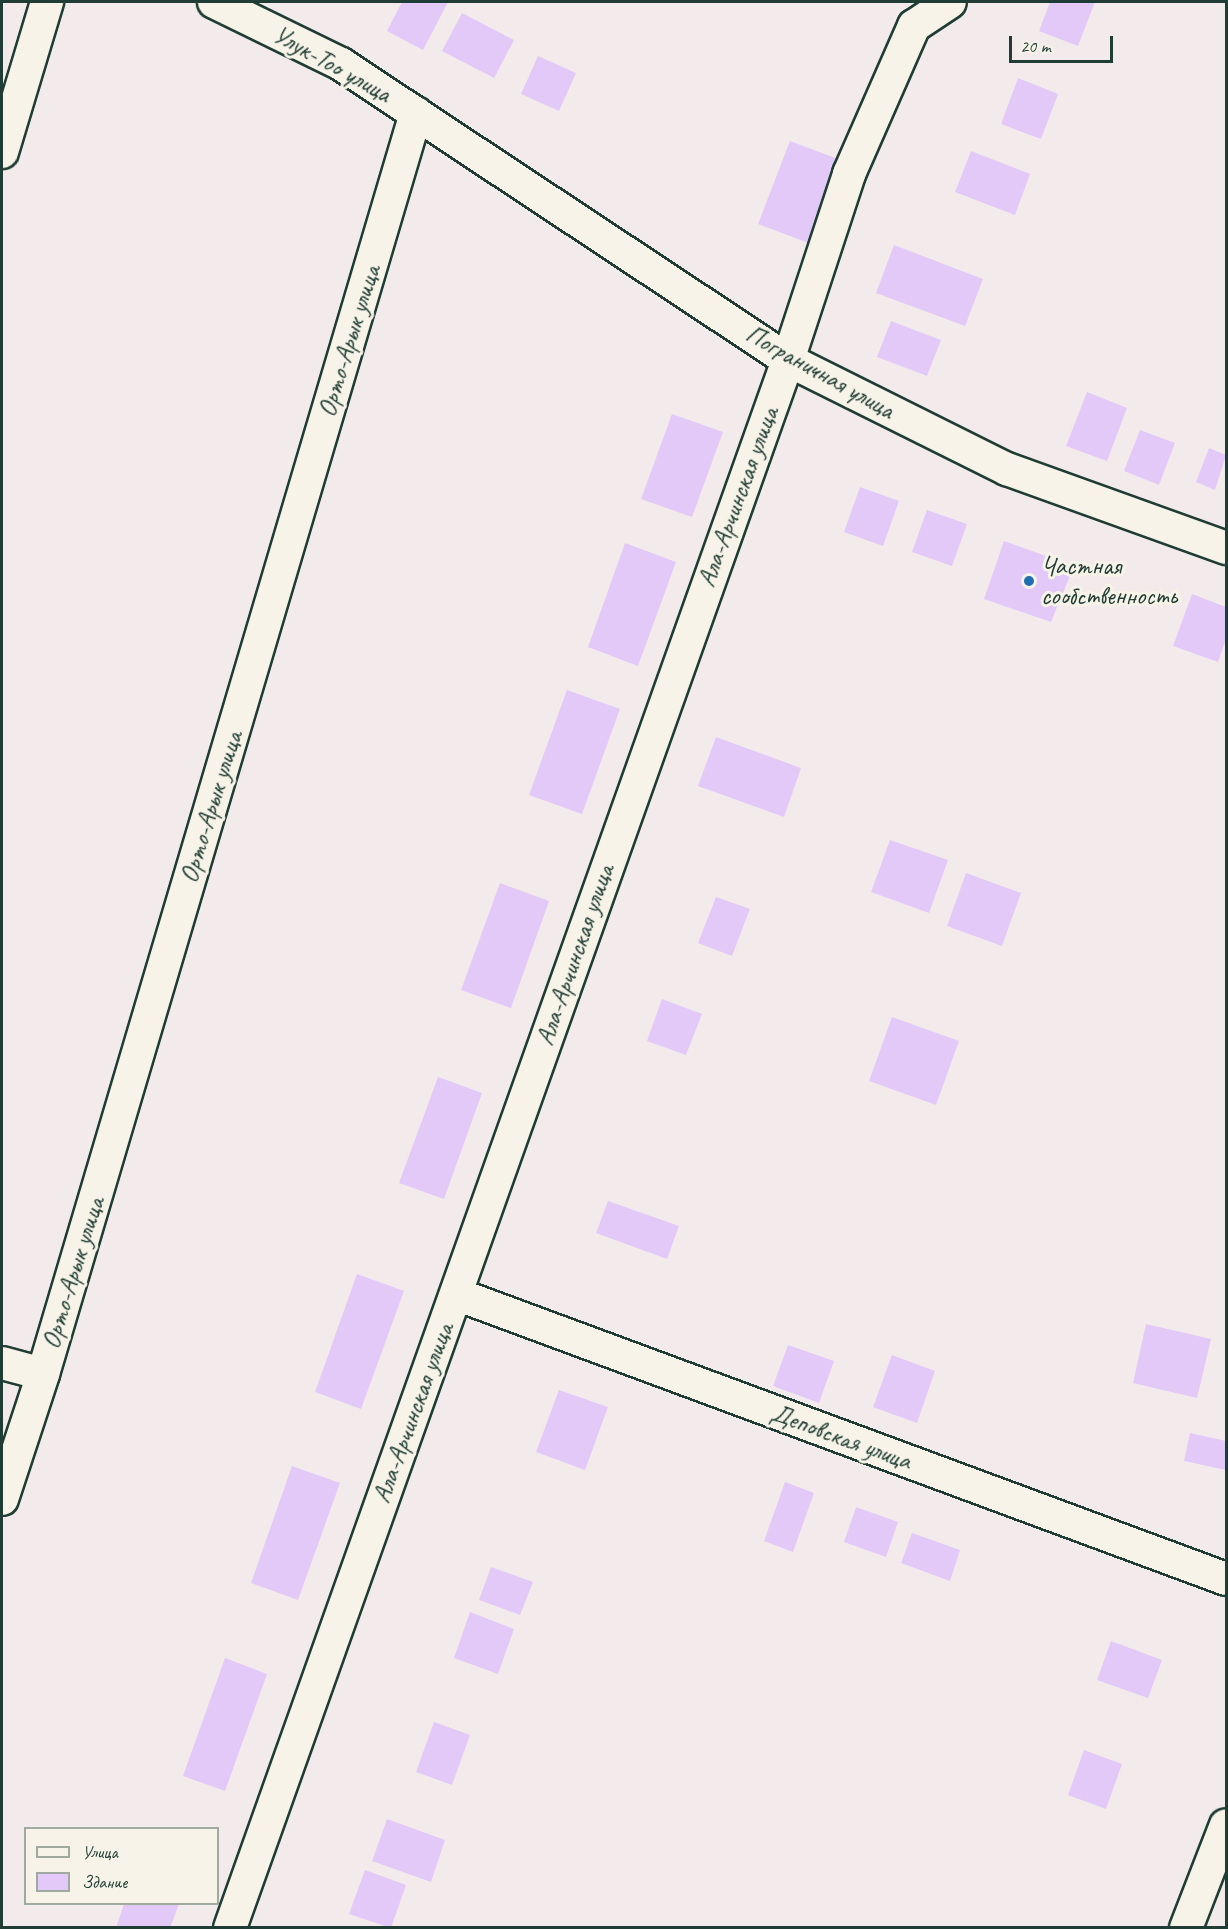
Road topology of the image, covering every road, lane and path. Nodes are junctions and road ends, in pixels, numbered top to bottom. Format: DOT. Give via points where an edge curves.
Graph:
graph roads {
  1 [pos="47,2"];
  2 [pos="214,2"];
  3 [pos="950,2"];
  4 [pos="416,114"];
  5 [pos="2,152"];
  6 [pos="788,360"];
  7 [pos="1227,548"];
  8 [pos="456,1294"];
  9 [pos="2,1363"];
  10 [pos="43,1374"];
  11 [pos="2,1499"];
  12 [pos="1227,1579"];
  13 [pos="1227,1825"];
  14 [pos="230,1928"];
  15 [pos="1186,1928"];
  1 -- 5 [label="street"];
  2 -- 4 [label="street, Улук-Тоо улица" via="341,64"];
  3 -- 6 [label="street, Ала-Арчинская улица" via="914,26 849,174"];
  4 -- 6 [label="street, Пограничная улица"];
  4 -- 10 [label="street, Орто-Арык улица"];
  6 -- 7 [label="street, Пограничная улица" via="1008,469"];
  6 -- 8 [label="street, Ала-Арчинская улица"];
  8 -- 12 [label="street, Деповская улица"];
  8 -- 14 [label="street, Ала-Арчинская улица"];
  9 -- 10 [label="street"];
  10 -- 11 [label="street, Орто-Арык улица"];
  13 -- 15 [label="street"];
}
